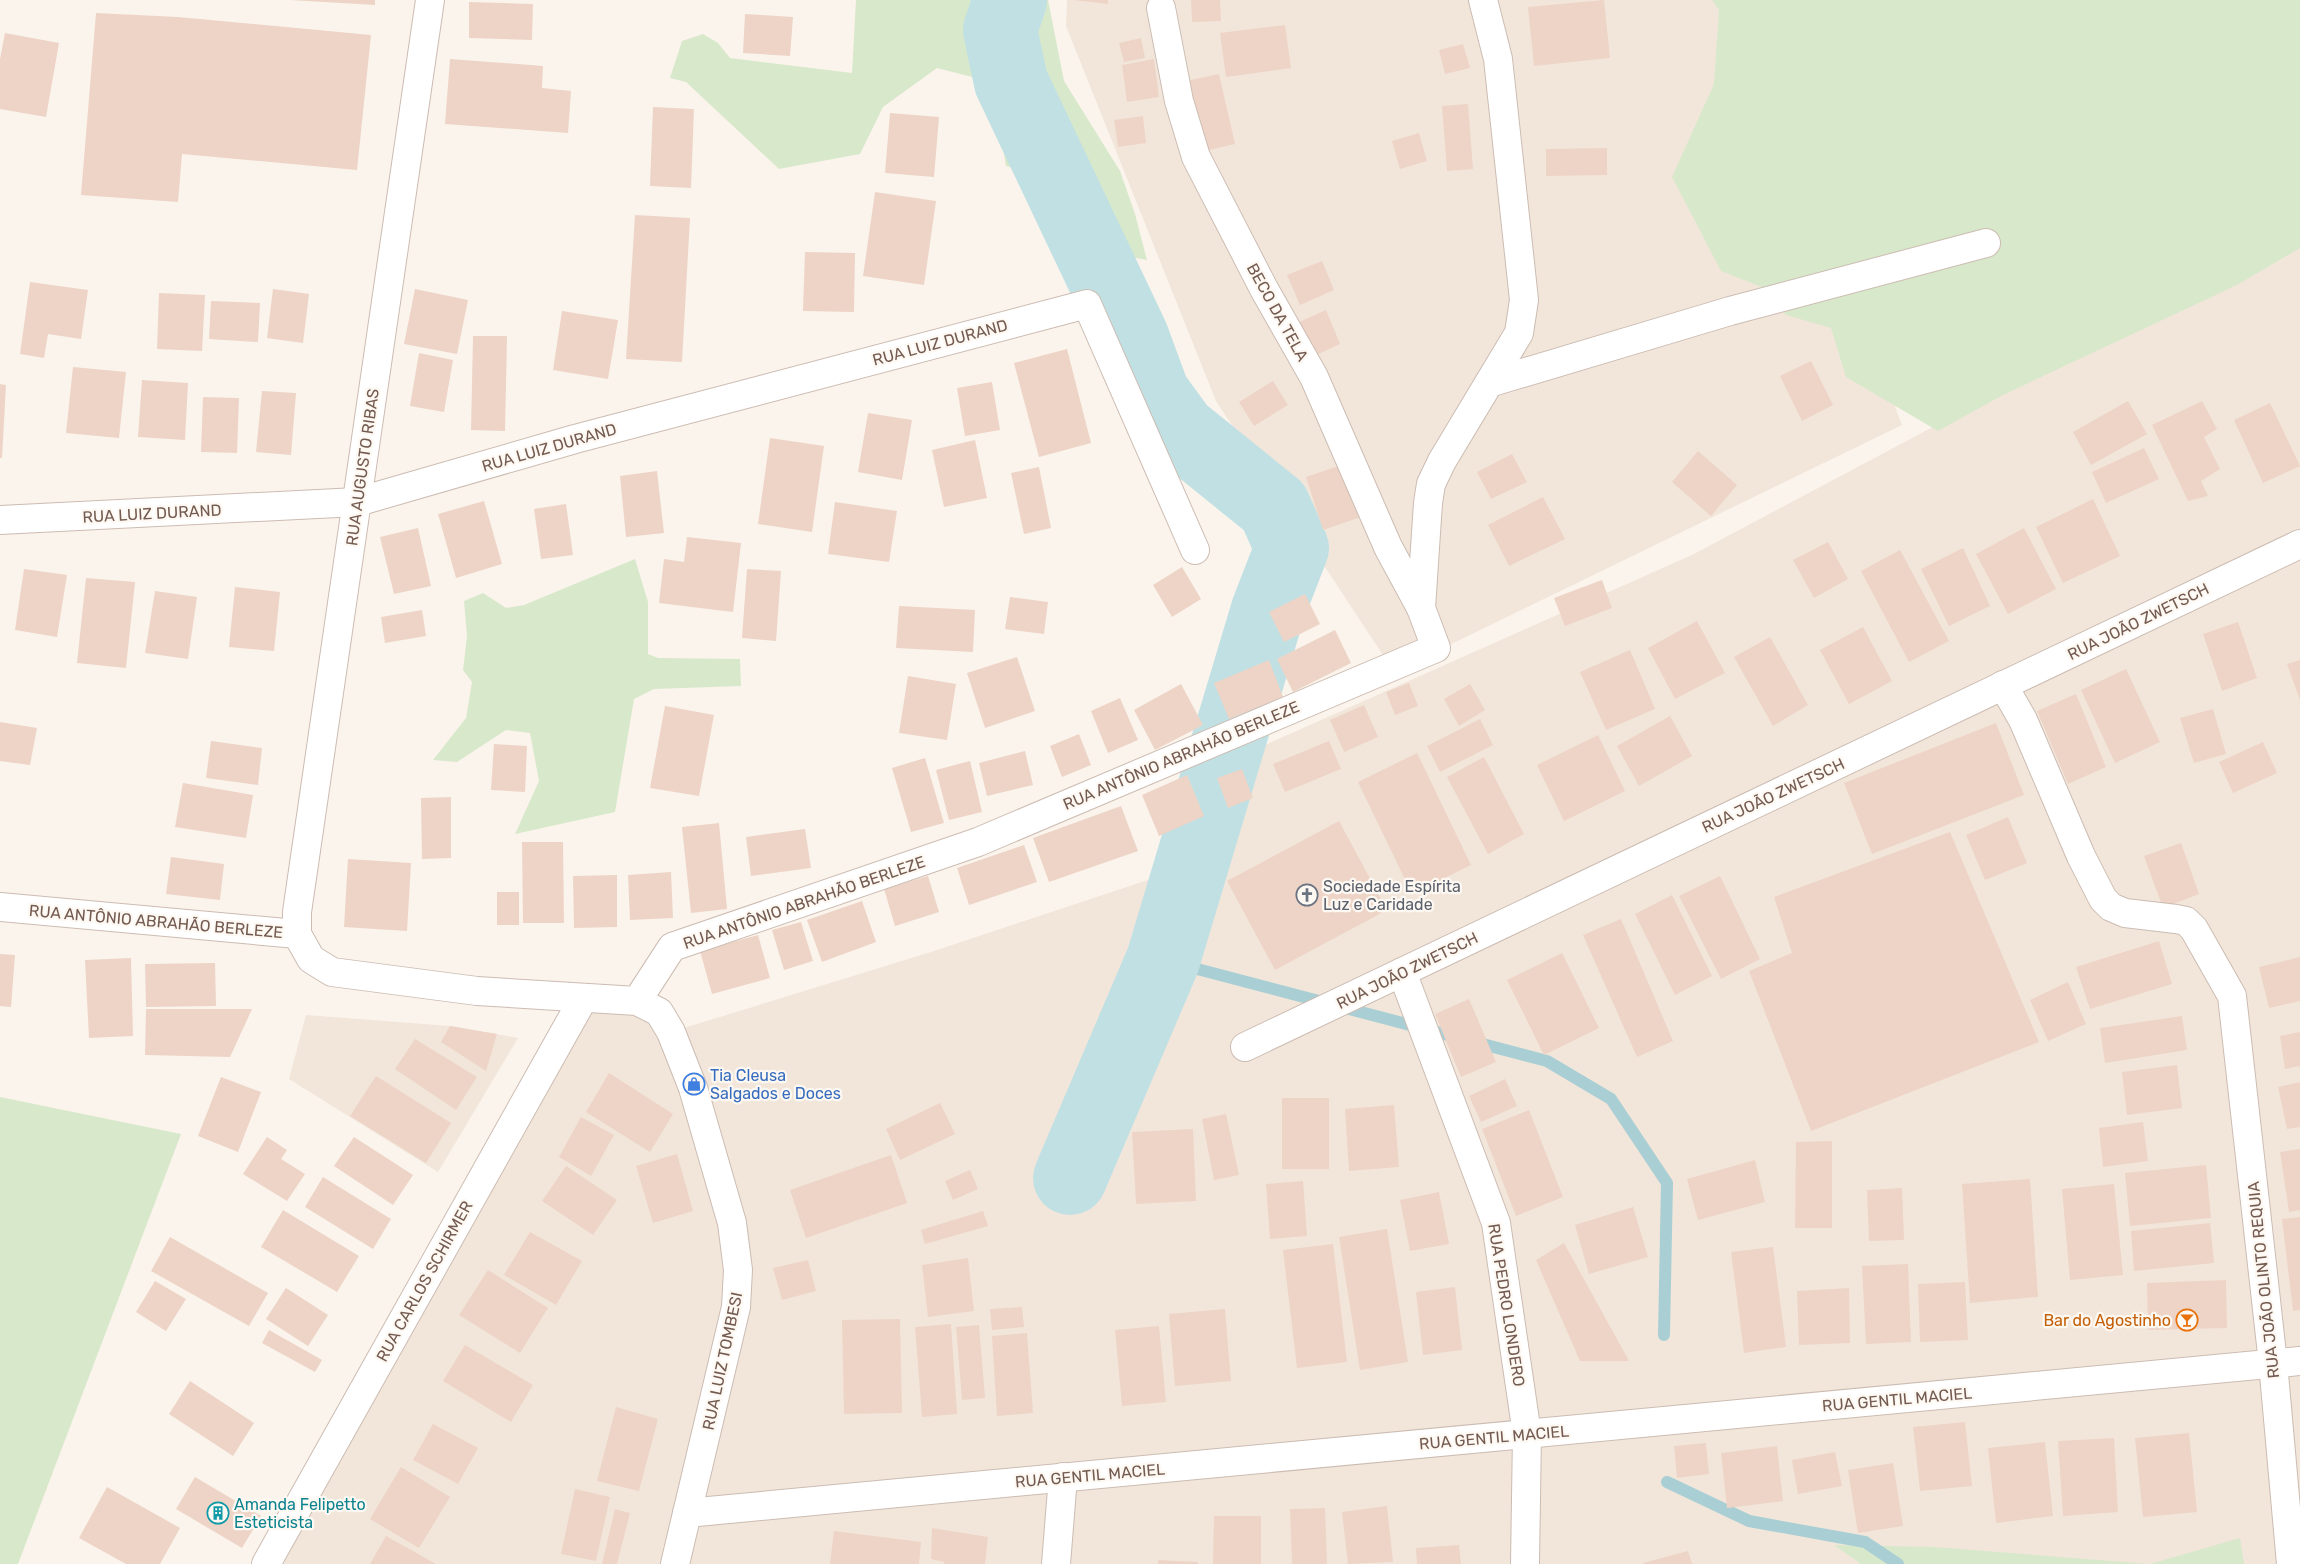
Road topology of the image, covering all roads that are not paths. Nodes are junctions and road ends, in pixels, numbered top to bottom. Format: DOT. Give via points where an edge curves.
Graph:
graph roads {
  1 [pos="430,0"];
  2 [pos="1483,0"];
  3 [pos="1161,8"];
  4 [pos="1986,243"];
  5 [pos="1489,383"];
  6 [pos="357,502"];
  7 [pos="0,520"];
  8 [pos="2300,544"];
  9 [pos="1195,550"];
  10 [pos="1421,608"];
  11 [pos="1436,648"];
  12 [pos="2003,686"];
  13 [pos="0,907"];
  14 [pos="297,934"];
  15 [pos="1402,972"];
  16 [pos="583,999"];
  17 [pos="637,1001"];
  18 [pos="1245,1047"];
  19 [pos="2300,1361"];
  20 [pos="2273,1363"];
  21 [pos="1527,1434"];
  22 [pos="1063,1477"];
  23 [pos="687,1513"];
  24 [pos="266,1564"];
  25 [pos="675,1564"];
  26 [pos="1056,1564"];
  27 [pos="1525,1564"];
  28 [pos="2291,1564"];
  1 -- 6 [label="street, RUA AUGUSTO RIBAS"];
  2 -- 5 [label="street, BECO DA TELA" via="1498,59 1524,300 1519,333"];
  3 -- 10 [label="street, BECO DA TELA" via="1179,101 1196,157 1314,377 1388,547"];
  4 -- 5 [label="street" via="1730,311"];
  5 -- 10 [label="street, BECO DA TELA" via="1442,461 1432,484"];
  6 -- 7 [label="street, RUA LUIZ DURAND"];
  6 -- 9 [label="street, RUA LUIZ DURAND" via="576,439 1086,304"];
  6 -- 14 [label="street, RUA AUGUSTO RIBAS" via="297,912"];
  8 -- 12 [label="street, RUA JOÃO ZWETSCH"];
  10 -- 11 [label="street, BECO DA TELA"];
  11 -- 17 [label="street, RUA ANTÔNIO ABRAHÃO BERLEZE" via="978,842 672,947"];
  12 -- 15 [label="street, RUA JOÃO ZWETSCH"];
  12 -- 20 [label="street, RUA JOÃO OLINTO REQUIA" via="2023,720 2080,856 2103,898 2111,907 2125,912 2186,921 2194,929 2232,996"];
  13 -- 14 [label="street, RUA ANTÔNIO ABRAHÃO BERLEZE"];
  14 -- 16 [label="street, RUA ANTÔNIO ABRAHÃO BERLEZE" via="311,959 332,972 438,987"];
  15 -- 18 [label="street, RUA JOÃO ZWETSCH"];
  15 -- 21 [label="street, RUA PEDRO LONDERO" via="1496,1223"];
  16 -- 17 [label="street, RUA ANTÔNIO ABRAHÃO BERLEZE"];
  16 -- 24 [label="street, RUA CARLOS SCHIRMER"];
  17 -- 23 [label="street, RUA LUIZ TOMBESI" via="659,1012 671,1032 693,1088 732,1223 738,1270 736,1307"];
  19 -- 20 [label="street, RUA GENTIL MACIEL"];
  20 -- 21 [label="street, RUA GENTIL MACIEL"];
  20 -- 28 [label="street, RUA JOÃO OLINTO REQUIA"];
  21 -- 22 [label="street, RUA GENTIL MACIEL"];
  21 -- 27 [label="street, RUA PEDRO LONDERO"];
  22 -- 23 [label="street, RUA GENTIL MACIEL"];
  22 -- 26 [label="street"];
  23 -- 25 [label="street, RUA LUIZ TOMBESI"];
}
